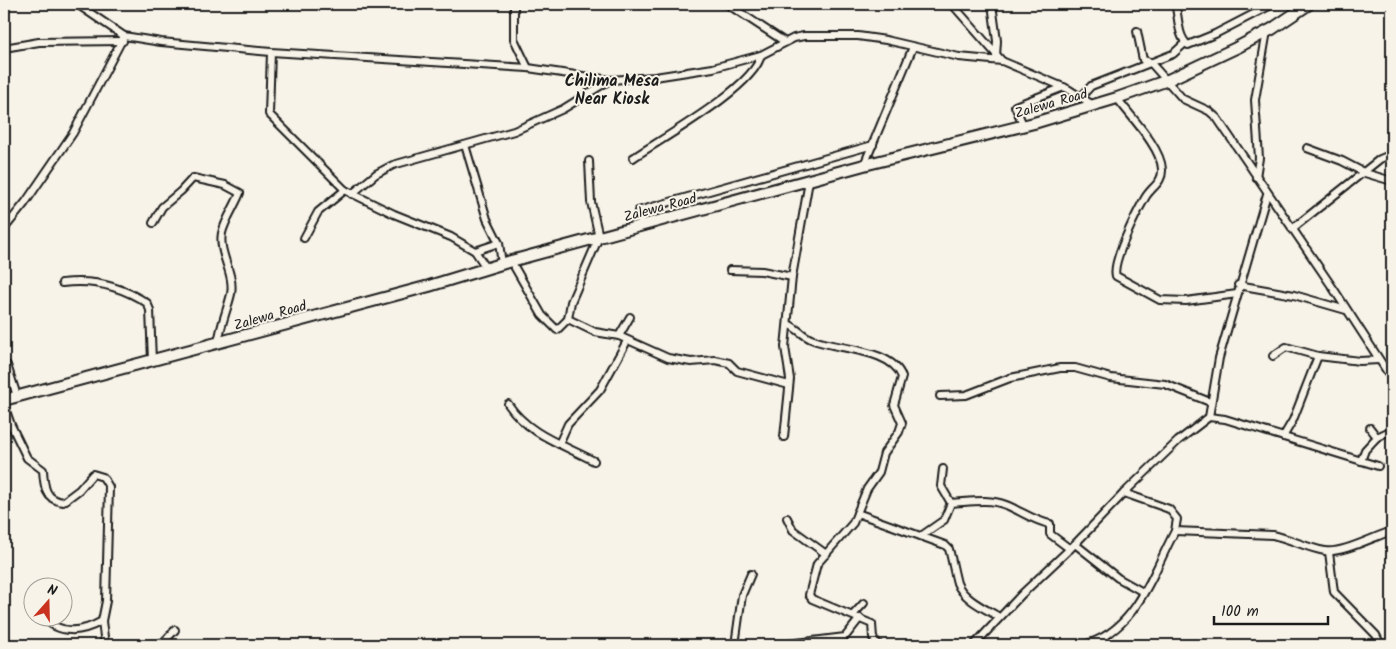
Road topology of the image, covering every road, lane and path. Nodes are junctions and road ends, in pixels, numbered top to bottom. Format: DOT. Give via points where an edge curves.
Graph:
graph roads {
  1 [pos="77,4"];
  2 [pos="514,4"];
  3 [pos="727,4"];
  4 [pos="952,4"];
  5 [pos="992,4"];
  6 [pos="1175,4"];
  7 [pos="1273,4"];
  8 [pos="1309,4"];
  9 [pos="1267,31"];
  10 [pos="1137,32"];
  11 [pos="123,39"];
  12 [pos="785,42"];
  13 [pos="1185,43"];
  14 [pos="913,47"];
  15 [pos="4,48"];
  16 [pos="271,52"];
  17 [pos="761,55"];
  18 [pos="996,56"];
  19 [pos="1002,61"];
  20 [pos="1150,62"];
  21 [pos="528,68"];
  22 [pos="610,80"];
  23 [pos="1168,80"];
  24 [pos="1064,87"];
  25 [pos="1081,97"];
  26 [pos="1117,98"];
  27 [pos="1093,105"];
  28 [pos="1023,125"];
  29 [pos="465,145"];
  30 [pos="873,145"];
  31 [pos="1307,148"];
  32 [pos="1392,154"];
  33 [pos="633,158"];
  34 [pos="589,161"];
  35 [pos="864,165"];
  36 [pos="1364,173"];
  37 [pos="1256,177"];
  38 [pos="809,181"];
  39 [pos="1392,181"];
  40 [pos="345,190"];
  41 [pos="352,194"];
  42 [pos="1267,194"];
  43 [pos="153,223"];
  44 [pos="642,227"];
  45 [pos="4,229"];
  46 [pos="1292,229"];
  47 [pos="304,238"];
  48 [pos="599,238"];
  49 [pos="499,242"];
  50 [pos="475,252"];
  51 [pos="507,262"];
  52 [pos="487,268"];
  53 [pos="730,270"];
  54 [pos="792,277"];
  55 [pos="62,283"];
  56 [pos="1238,285"];
  57 [pos="1237,294"];
  58 [pos="1330,304"];
  59 [pos="1312,305"];
  60 [pos="1346,310"];
  61 [pos="630,316"];
  62 [pos="568,318"];
  63 [pos="788,324"];
  64 [pos="619,336"];
  65 [pos="627,341"];
  66 [pos="218,344"];
  67 [pos="1273,356"];
  68 [pos="1318,356"];
  69 [pos="152,360"];
  70 [pos="1379,360"];
  71 [pos="4,364"];
  72 [pos="1392,379"];
  73 [pos="789,385"];
  74 [pos="17,396"];
  75 [pos="940,396"];
  76 [pos="4,400"];
  77 [pos="1210,402"];
  78 [pos="508,404"];
  79 [pos="4,405"];
  80 [pos="1209,417"];
  81 [pos="1370,428"];
  82 [pos="1392,430"];
  83 [pos="784,437"];
  84 [pos="1283,437"];
  85 [pos="1377,438"];
  86 [pos="559,444"];
  87 [pos="594,461"];
  88 [pos="1361,461"];
  89 [pos="1378,466"];
  90 [pos="943,469"];
  91 [pos="1124,493"];
  92 [pos="951,503"];
  93 [pos="857,513"];
  94 [pos="788,518"];
  95 [pos="1175,530"];
  96 [pos="1392,531"];
  97 [pos="921,536"];
  98 [pos="1073,547"];
  99 [pos="1329,552"];
  100 [pos="826,554"];
  101 [pos="752,574"];
  102 [pos="1143,592"];
  103 [pos="864,603"];
  104 [pos="853,615"];
  105 [pos="999,617"];
  106 [pos="860,618"];
  107 [pos="102,621"];
  108 [pos="53,626"];
  109 [pos="175,630"];
  110 [pos="106,645"];
  111 [pos="161,645"];
  112 [pos="735,645"];
  113 [pos="780,645"];
  114 [pos="879,645"];
  115 [pos="974,645"];
  116 [pos="1083,645"];
  117 [pos="1381,645"];
  1 -- 11 [label="street"];
  2 -- 21 [label="street" via="514,39"];
  3 -- 12 [label="street"];
  4 -- 18 [label="street"];
  5 -- 18 [label="street"];
  6 -- 13 [label="street"];
  7 -- 13 [label="street" via="1190,45"];
  8 -- 9 [label="highway, Zalewa Road"];
  9 -- 23 [label="highway, Zalewa Road"];
  9 -- 37 [label="street" via="1254,100 1259,158"];
  10 -- 20 [label="street" via="1142,60"];
  11 -- 15 [label="street" via="39,42"];
  11 -- 16 [label="street"];
  11 -- 45 [label="street" via="73,133"];
  12 -- 14 [label="street" via="804,36 835,34"];
  12 -- 17 [label="street"];
  13 -- 20 [label="street" via="1173,54"];
  14 -- 19 [label="street" via="978,60"];
  14 -- 30 [label="street"];
  16 -- 21 [label="street"];
  16 -- 40 [label="street" via="269,114"];
  17 -- 22 [label="street" via="713,68"];
  17 -- 33 [label="street" via="755,70 706,112"];
  18 -- 19 [label="street"];
  19 -- 24 [label="street"];
  20 -- 23 [label="street"];
  20 -- 25 [label="street" via="1090,86"];
  21 -- 22 [label="street"];
  22 -- 29 [label="street" via="563,109 514,131"];
  23 -- 26 [label="highway, Zalewa Road"];
  23 -- 37 [label="street" via="1183,100 1217,118"];
  24 -- 25 [label="street"];
  24 -- 28 [label="street" via="1015,106"];
  25 -- 27 [label="street"];
  26 -- 27 [label="highway, Zalewa Road"];
  26 -- 57 [label="street" via="1156,151 1162,178 1146,196 1129,232 1116,267 1116,276 1160,300 1186,302"];
  27 -- 28 [label="highway, Zalewa Road"];
  28 -- 35 [label="highway, Zalewa Road"];
  29 -- 41 [label="street" via="393,166 376,174"];
  29 -- 49 [label="street" via="487,219"];
  30 -- 35 [label="street"];
  30 -- 44 [label="street" via="638,211"];
  31 -- 36 [label="street"];
  32 -- 36 [label="street"];
  34 -- 48 [label="street" via="591,202"];
  35 -- 38 [label="highway, Zalewa Road"];
  36 -- 39 [label="street"];
  36 -- 46 [label="street"];
  37 -- 42 [label="street"];
  38 -- 44 [label="highway, Zalewa Road"];
  38 -- 54 [label="street"];
  40 -- 41 [label="street"];
  40 -- 47 [label="street" via="318,212"];
  41 -- 50 [label="street" via="408,221 452,237"];
  42 -- 46 [label="street"];
  42 -- 56 [label="street"];
  43 -- 66 [label="street" via="162,207 193,178 225,185 240,193 222,232 223,257 231,280 231,294"];
  44 -- 48 [label="highway, Zalewa Road"];
  46 -- 60 [label="street"];
  48 -- 51 [label="highway, Zalewa Road"];
  48 -- 62 [label="street" via="571,302"];
  49 -- 50 [label="street"];
  49 -- 51 [label="street"];
  50 -- 52 [label="street"];
  51 -- 52 [label="highway, Zalewa Road"];
  51 -- 62 [label="street" via="542,315 557,330"];
  52 -- 66 [label="highway, Zalewa Road"];
  53 -- 54 [label="street" via="762,271"];
  54 -- 63 [label="street"];
  55 -- 69 [label="street" via="80,281 111,286 147,303 151,315"];
  56 -- 57 [label="street"];
  56 -- 58 [label="street"];
  57 -- 77 [label="street"];
  58 -- 59 [label="street"];
  58 -- 60 [label="street"];
  60 -- 70 [label="street"];
  61 -- 64 [label="street"];
  62 -- 64 [label="street" via="595,332"];
  63 -- 73 [label="street" via="785,347"];
  63 -- 93 [label="street" via="809,338 881,358 900,371 902,377 894,405 902,423"];
  64 -- 65 [label="street"];
  65 -- 73 [label="street" via="668,358 729,363 737,371"];
  65 -- 86 [label="street" via="600,390 568,424"];
  66 -- 69 [label="highway, Zalewa Road"];
  67 -- 68 [label="street" via="1286,347"];
  68 -- 70 [label="street"];
  68 -- 84 [label="street"];
  69 -- 74 [label="highway, Zalewa Road"];
  70 -- 72 [label="street"];
  71 -- 74 [label="street"];
  73 -- 83 [label="street"];
  74 -- 76 [label="highway, Zalewa Road"];
  75 -- 77 [label="street" via="966,395 1010,378 1075,368 1111,378 1165,384"];
  77 -- 80 [label="street"];
  78 -- 86 [label="street" via="532,430"];
  79 -- 107 [label="street" via="27,458 44,470 49,497 63,502 94,474 102,477 109,488 106,601"];
  80 -- 84 [label="street"];
  80 -- 91 [label="street" via="1178,441"];
  81 -- 85 [label="street"];
  82 -- 85 [label="street"];
  84 -- 88 [label="street"];
  85 -- 88 [label="street" via="1365,450"];
  86 -- 87 [label="street"];
  88 -- 89 [label="street"];
  90 -- 92 [label="street" via="941,486"];
  91 -- 95 [label="street" via="1169,509 1177,519"];
  91 -- 98 [label="street"];
  92 -- 97 [label="street" via="944,520"];
  92 -- 98 [label="street" via="989,500 1006,505 1039,522 1050,524 1050,534"];
  93 -- 97 [label="street"];
  93 -- 100 [label="street" via="849,528"];
  94 -- 100 [label="street" via="793,530"];
  95 -- 99 [label="street" via="1273,535"];
  95 -- 102 [label="street"];
  96 -- 99 [label="street"];
  97 -- 105 [label="street" via="949,548 958,585 968,597"];
  98 -- 102 [label="street"];
  98 -- 105 [label="street"];
  99 -- 117 [label="street" via="1334,592 1376,635"];
  100 -- 104 [label="street" via="816,568 810,597"];
  101 -- 112 [label="street" via="742,595"];
  102 -- 116 [label="street" via="1120,626 1107,637"];
  103 -- 104 [label="street"];
  104 -- 106 [label="street"];
  105 -- 115 [label="street"];
  106 -- 113 [label="street" via="845,637"];
  106 -- 114 [label="street" via="872,624 873,638"];
  107 -- 108 [label="street" via="72,632"];
  107 -- 110 [label="street"];
  109 -- 111 [label="street"];
}
